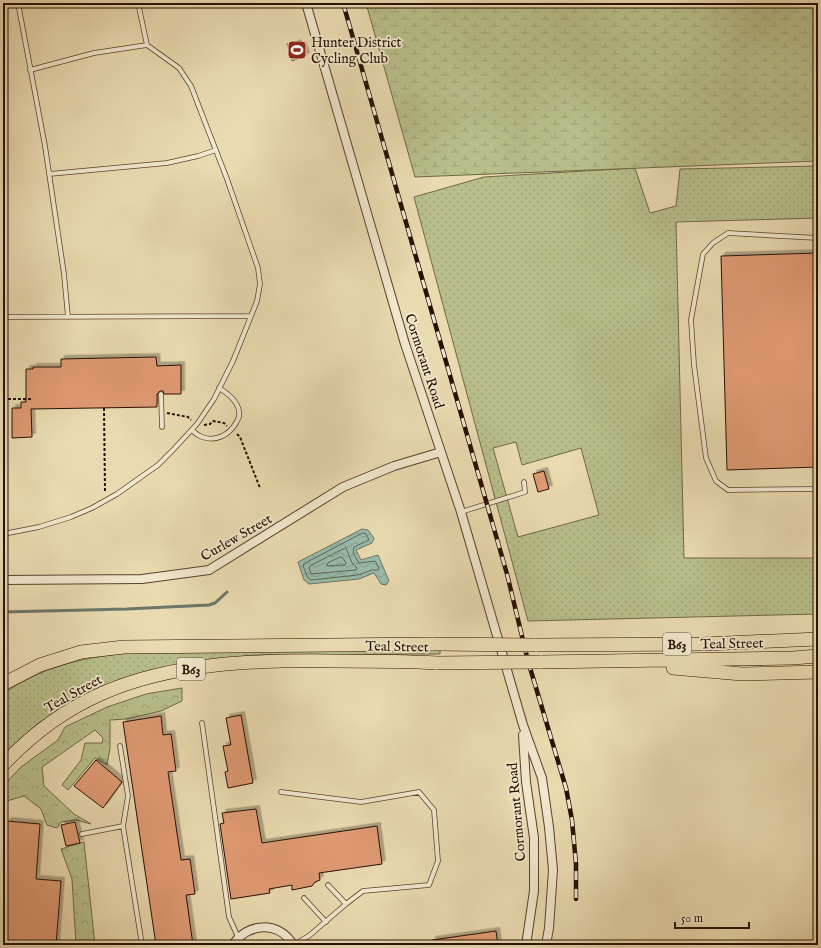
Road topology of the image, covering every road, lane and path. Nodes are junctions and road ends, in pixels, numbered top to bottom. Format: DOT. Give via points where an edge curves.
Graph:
graph roads {
  1 [pos="18,3"];
  2 [pos="138,3"];
  3 [pos="306,3"];
  4 [pos="147,45"];
  5 [pos="30,70"];
  6 [pos="216,150"];
  7 [pos="49,174"];
  8 [pos="818,238"];
  9 [pos="251,316"];
  10 [pos="3,317"];
  11 [pos="68,317"];
  12 [pos="219,388"];
  13 [pos="161,394"];
  14 [pos="3,399"];
  15 [pos="31,399"];
  16 [pos="104,408"];
  17 [pos="162,427"];
  18 [pos="192,430"];
  19 [pos="441,452"];
  20 [pos="524,482"];
  21 [pos="818,488"];
  22 [pos="105,491"];
  23 [pos="461,512"];
  24 [pos="3,534"];
  25 [pos="3,580"];
  26 [pos="818,632"];
  27 [pos="818,640"];
  28 [pos="704,644"];
  29 [pos="818,656"];
  30 [pos="609,662"];
  31 [pos="818,672"];
  32 [pos="3,684"];
  33 [pos="202,723"];
  34 [pos="523,725"];
  35 [pos="120,746"];
  36 [pos="3,765"];
  37 [pos="281,792"];
  38 [pos="123,826"];
  39 [pos="82,834"];
  40 [pos="328,885"];
  41 [pos="304,898"];
  42 [pos="346,904"];
  43 [pos="326,922"];
  44 [pos="238,937"];
  45 [pos="142,945"];
  46 [pos="233,945"];
  47 [pos="294,945"];
  48 [pos="526,945"];
  49 [pos="546,945"];
  1 -- 5 [label="lane"];
  2 -- 4 [label="lane"];
  3 -- 19 [label="street, Cormorant Road" via="398,322"];
  4 -- 5 [label="lane" via="94,54"];
  4 -- 6 [label="lane" via="179,68 191,86"];
  5 -- 7 [label="lane"];
  6 -- 7 [label="lane" via="167,163"];
  6 -- 9 [label="lane" via="258,268 260,284"];
  7 -- 11 [label="lane"];
  8 -- 21 [label="lane" via="728,233 703,254 691,320 706,458 716,481 728,490"];
  9 -- 11 [label="lane"];
  9 -- 12 [label="lane"];
  10 -- 11 [label="lane"];
  12 -- 18 [label="lane"];
  12 -- 18 [label="lane" via="228,394 236,405 239,417 232,430 225,436 210,439 201,437"];
  13 -- 17 [label="lane"];
  14 -- 15 [label="path"];
  16 -- 22 [label="path"];
  18 -- 24 [label="lane" via="158,464 117,494 92,508 39,527"];
  19 -- 23 [label="street, Cormorant Road"];
  19 -- 25 [label="street, Curlew Street" via="394,466 343,487 209,570 142,579"];
  20 -- 23 [label="lane" via="525,492"];
  23 -- 34 [label="street, Cormorant Road"];
  26 -- 28 [label="main road"];
  27 -- 28 [label="main road, Teal Street / B63"];
  28 -- 32 [label="main road, Teal Street / B63, bridge" via="124,647 81,652 40,665"];
  29 -- 30 [label="main road, Teal Street / B63"];
  30 -- 31 [label="main road" via="742,674"];
  30 -- 36 [label="main road, Teal Street / B63, bridge" via="436,663 283,660 206,667 167,674 120,687 81,704 48,725"];
  33 -- 44 [label="lane" via="229,917"];
  34 -- 48 [label="street, Cormorant Road" via="526,782 534,838 534,891"];
  34 -- 49 [label="street, Cormorant Road" via="542,778 549,827 553,870"];
  35 -- 38 [label="lane" via="128,796"];
  37 -- 42 [label="lane" via="361,802 419,792 434,810 438,861 429,885 363,892"];
  38 -- 39 [label="lane"];
  38 -- 45 [label="lane"];
  40 -- 42 [label="lane"];
  41 -- 43 [label="lane"];
  42 -- 43 [label="lane"];
  43 -- 47 [label="lane"];
  44 -- 46 [label="street"];
  44 -- 47 [label="street" via="252,928 268,927 283,933"];
}
